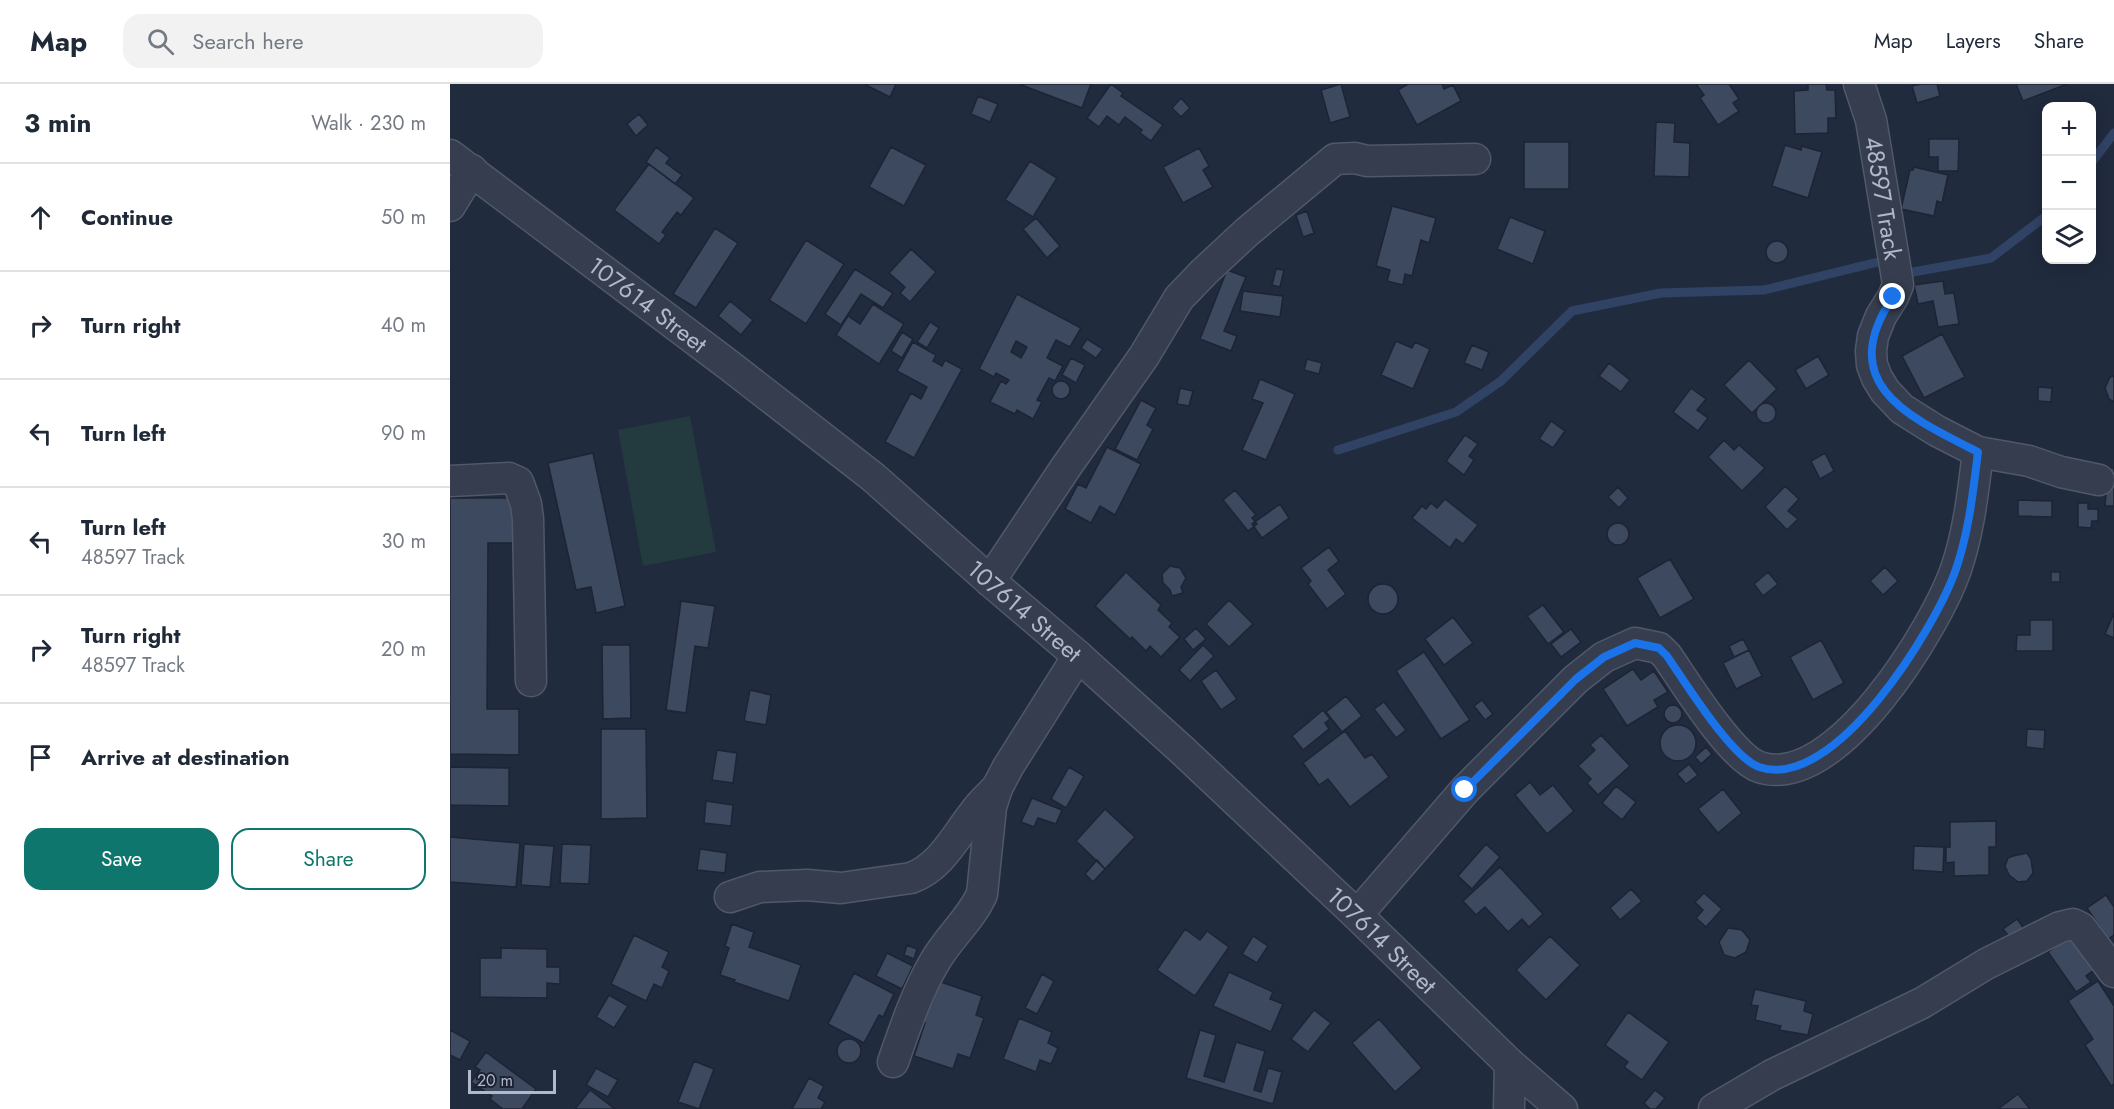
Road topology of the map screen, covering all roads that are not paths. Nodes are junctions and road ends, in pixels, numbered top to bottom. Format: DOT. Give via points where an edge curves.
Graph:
graph roads {
  1 [pos="1859,84"];
  2 [pos="1475,159"];
  3 [pos="461,162"];
  4 [pos="450,206"];
  5 [pos="1978,452"];
  6 [pos="2099,480"];
  7 [pos="450,481"];
  8 [pos="990,581"];
  9 [pos="1078,656"];
  10 [pos="531,681"];
  11 [pos="997,788"];
  12 [pos="730,897"];
  13 [pos="1357,915"];
  14 [pos="2114,972"];
  15 [pos="893,1062"];
  16 [pos="1510,1064"];
  17 [pos="1509,1109"];
  18 [pos="1562,1109"];
  19 [pos="1714,1109"];
  1 -- 5 [label="street, 48597 Track" via="1871,120 1898,285 1873,336 1872,366 1884,391 1902,409"];
  2 -- 8 [label="street" via="1335,159 1246,232 1179,298 1144,356"];
  3 -- 4 [label="street"];
  3 -- 8 [label="street, 107614 Street" via="873,477"];
  5 -- 6 [label="street, 48597 Track"];
  5 -- 13 [label="street" via="1970,518 1955,570 1923,638 1885,691 1832,747 1790,767 1761,768 1748,762 1667,656 1659,648 1635,643 1604,657 1576,679 1465,790"];
  7 -- 10 [label="street" via="509,478 518,482 523,492 528,519"];
  8 -- 9 [label="street, 107614 Street"];
  9 -- 11 [label="street"];
  9 -- 13 [label="street, 107614 Street"];
  11 -- 12 [label="street" via="933,867 922,874 841,888 760,887"];
  11 -- 15 [label="street" via="978,905 934,962 917,995"];
  13 -- 16 [label="street, 107614 Street"];
  14 -- 19 [label="street" via="2080,928 2073,924 2060,927 1986,964 1922,1003 1772,1075"];
  16 -- 17 [label="street"];
  16 -- 18 [label="street, 107614 Street"];
}
